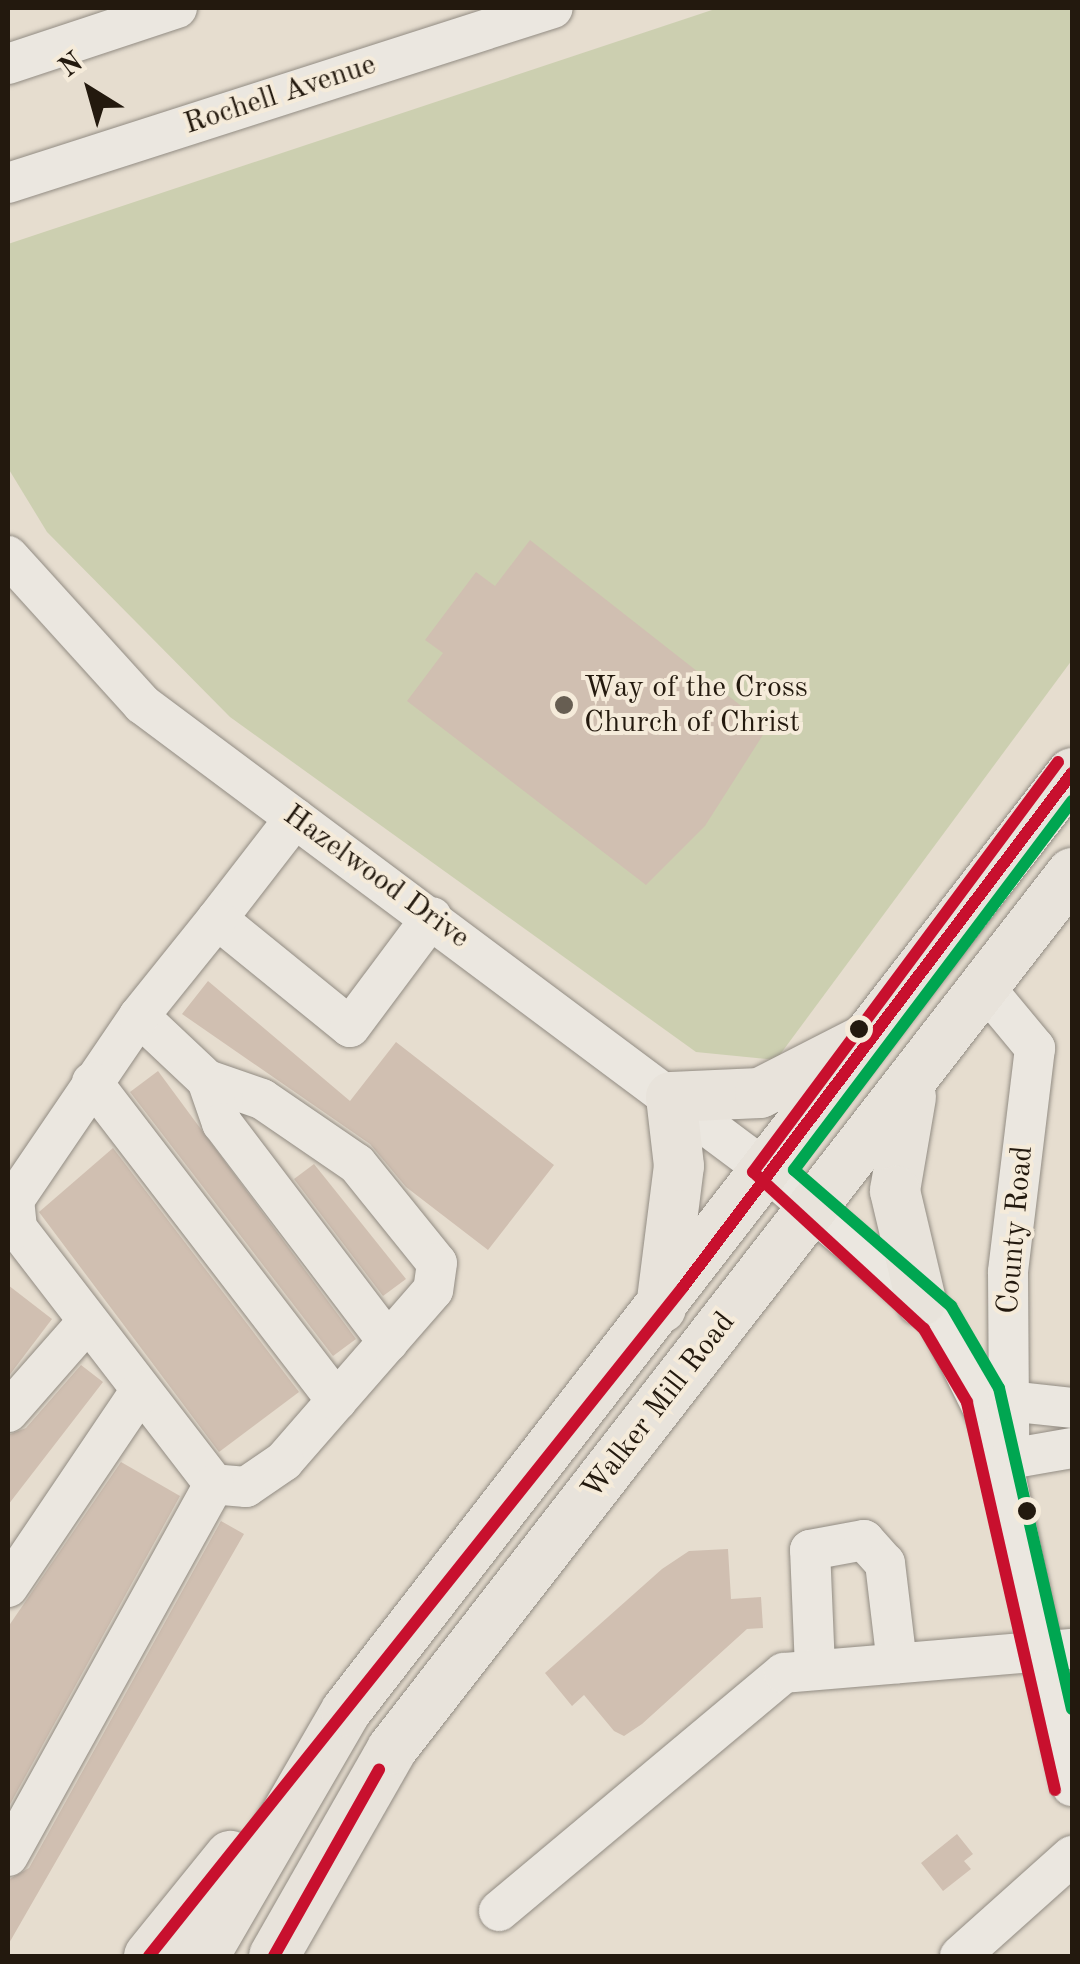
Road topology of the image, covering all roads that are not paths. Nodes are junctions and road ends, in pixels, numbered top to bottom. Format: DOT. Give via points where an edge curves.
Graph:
graph roads {
  1 [pos="177,8"];
  2 [pos="553,8"];
  3 [pos="473,19"];
  4 [pos="8,64"];
  5 [pos="8,183"];
  6 [pos="8,556"];
  7 [pos="1072,773"];
  8 [pos="295,818"];
  9 [pos="1072,873"];
  10 [pos="432,917"];
  11 [pos="217,919"];
  12 [pos="986,990"];
  13 [pos="139,1016"];
  14 [pos="881,1030"];
  15 [pos="918,1078"];
  16 [pos="207,1080"];
  17 [pos="92,1082"];
  18 [pos="671,1097"];
  19 [pos="770,1172"];
  20 [pos="816,1208"];
  21 [pos="12,1235"];
  22 [pos="921,1301"];
  23 [pos="658,1318"];
  24 [pos="86,1322"];
  25 [pos="388,1342"];
  26 [pos="140,1391"];
  27 [pos="1008,1401"];
  28 [pos="336,1402"];
  29 [pos="1072,1408"];
  30 [pos="8,1412"];
  31 [pos="1072,1448"];
  32 [pos="1010,1474"];
  33 [pos="214,1484"];
  34 [pos="20,1532"];
  35 [pos="8,1587"];
  36 [pos="1054,1649"];
  37 [pos="897,1663"];
  38 [pos="815,1668"];
  39 [pos="346,1711"];
  40 [pos="1072,1786"];
  41 [pos="8,1856"];
  42 [pos="1072,1856"];
  43 [pos="498,1910"];
  44 [pos="150,1956"];
  45 [pos="204,1956"];
  46 [pos="274,1956"];
  47 [pos="960,1956"];
  1 -- 4 [label="street"];
  2 -- 3 [label="street, Rochell Avenue"];
  3 -- 5 [label="street, Rochell Avenue"];
  6 -- 8 [label="street, Hazelwood Drive" via="142,704"];
  7 -- 14 [label="main road, Walker Mill Road"];
  8 -- 10 [label="street, Hazelwood Drive"];
  8 -- 11 [label="street"];
  9 -- 12 [label="main road, Walker Mill Road"];
  10 -- 11 [label="street" via="350,1027"];
  10 -- 18 [label="street, Hazelwood Drive"];
  11 -- 13 [label="street"];
  12 -- 15 [label="main road, Walker Mill Road"];
  12 -- 27 [label="street, County Road" via="1035,1048 1008,1272"];
  13 -- 16 [label="street"];
  13 -- 17 [label="street"];
  14 -- 18 [label="main road" via="760,1092"];
  14 -- 19 [label="main road, Walker Mill Road"];
  15 -- 20 [label="main road, Walker Mill Road"];
  15 -- 22 [label="main road" via="900,1127 895,1191"];
  16 -- 25 [label="street" via="222,1123"];
  16 -- 25 [label="street" via="262,1098 356,1164 427,1246 437,1263 433,1290"];
  17 -- 21 [label="street" via="14,1200"];
  17 -- 28 [label="street"];
  18 -- 19 [label="street, Hazelwood Drive"];
  18 -- 23 [label="main road" via="674,1263"];
  19 -- 20 [label="street, County Road"];
  19 -- 23 [label="main road, Walker Mill Road"];
  20 -- 22 [label="street, County Road"];
  20 -- 46 [label="main road, Walker Mill Road" via="392,1750"];
  21 -- 24 [label="street"];
  22 -- 32 [label="street, County Road" via="982,1395"];
  23 -- 39 [label="main road, Walker Mill Road"];
  24 -- 26 [label="street"];
  24 -- 30 [label="street"];
  25 -- 28 [label="street"];
  26 -- 33 [label="street"];
  26 -- 34 [label="street"];
  27 -- 29 [label="street"];
  27 -- 32 [label="street, County Road"];
  28 -- 33 [label="street" via="284,1462 246,1487"];
  31 -- 32 [label="street"];
  32 -- 36 [label="street, County Road"];
  33 -- 41 [label="street"];
  34 -- 35 [label="street"];
  36 -- 37 [label="street"];
  36 -- 40 [label="street, County Road"];
  37 -- 38 [label="street"];
  37 -- 38 [label="street" via="885,1564 864,1540 810,1550"];
  38 -- 43 [label="street" via="761,1686"];
  39 -- 44 [label="main road"];
  39 -- 45 [label="main road, Walker Mill Road"];
  42 -- 47 [label="street"];
}
